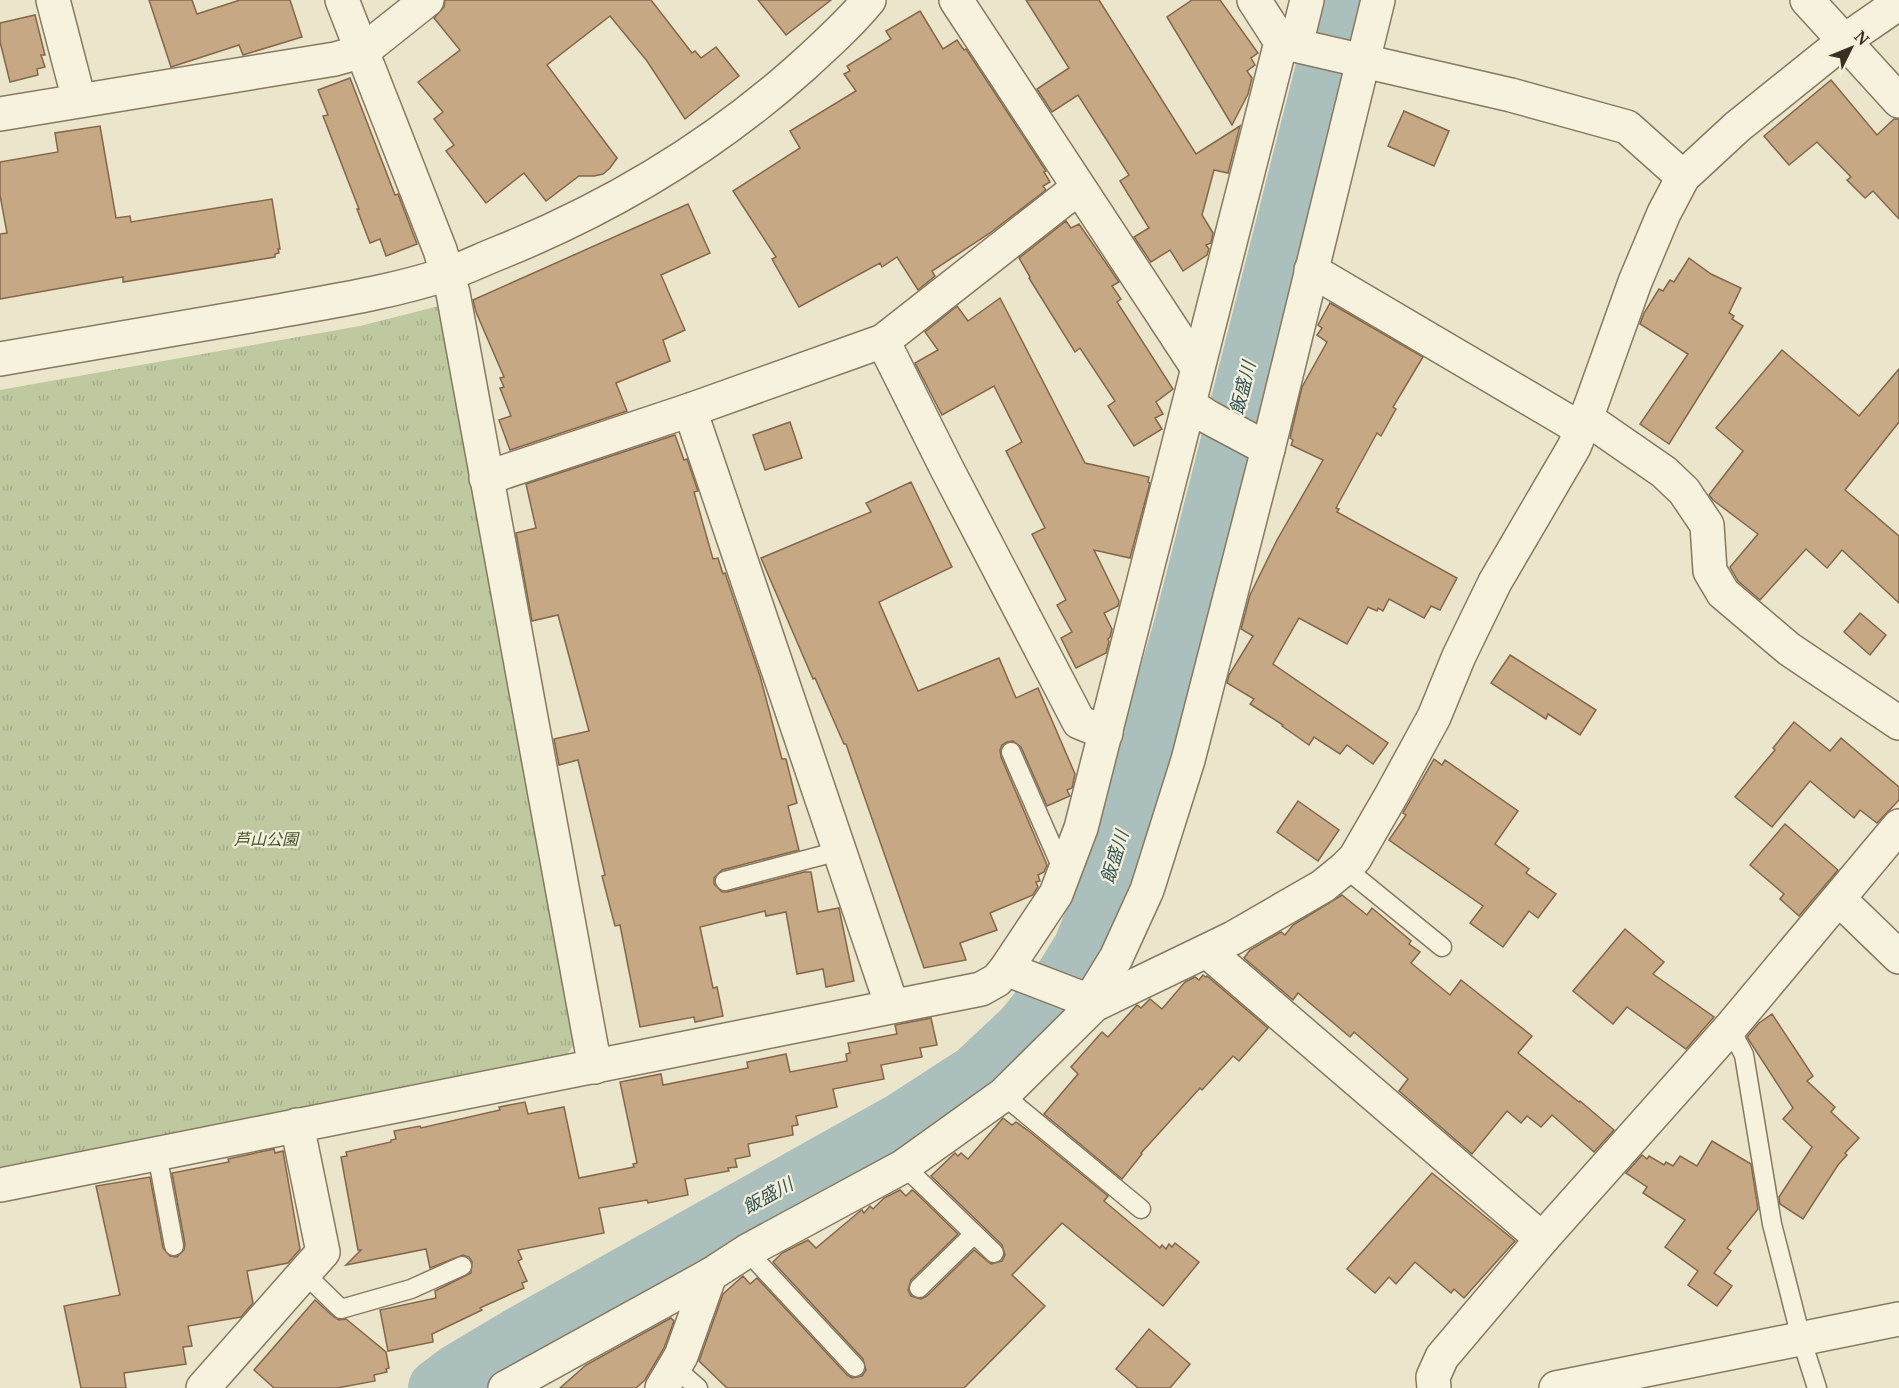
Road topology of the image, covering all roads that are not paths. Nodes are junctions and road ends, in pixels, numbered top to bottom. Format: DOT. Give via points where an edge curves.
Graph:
graph roads {
  1 [pos="53,0"];
  2 [pos="342,0"];
  3 [pos="427,0"];
  4 [pos="869,0"];
  5 [pos="956,0"];
  6 [pos="1254,0"];
  7 [pos="1307,0"];
  8 [pos="1378,0"];
  9 [pos="1808,0"];
  10 [pos="1899,3"];
  11 [pos="1844,41"];
  12 [pos="1292,44"];
  13 [pos="363,51"];
  14 [pos="1359,59"];
  15 [pos="79,100"];
  16 [pos="1899,101"];
  17 [pos="0,114"];
  18 [pos="1683,177"];
  19 [pos="1078,188"];
  20 [pos="1311,270"];
  21 [pos="447,274"];
  22 [pos="883,341"];
  23 [pos="0,359"];
  24 [pos="1197,367"];
  25 [pos="690,410"];
  26 [pos="1199,411"];
  27 [pos="1584,423"];
  28 [pos="1263,447"];
  29 [pos="486,478"];
  30 [pos="1899,723"];
  31 [pos="1106,733"];
  32 [pos="1011,752"];
  33 [pos="1897,833"];
  34 [pos="839,851"];
  35 [pos="1345,868"];
  36 [pos="1064,873"];
  37 [pos="725,881"];
  38 [pos="1839,898"];
  39 [pos="1442,947"];
  40 [pos="1208,952"];
  41 [pos="1899,957"];
  42 [pos="1006,969"];
  43 [pos="1088,1001"];
  44 [pos="892,1006"];
  45 [pos="1730,1028"];
  46 [pos="595,1067"];
  47 [pos="1003,1095"];
  48 [pos="297,1125"];
  49 [pos="157,1154"];
  50 [pos="904,1166"];
  51 [pos="0,1185"];
  52 [pos="1141,1209"];
  53 [pos="974,1234"];
  54 [pos="1542,1239"];
  55 [pos="174,1246"];
  56 [pos="747,1251"];
  57 [pos="994,1253"];
  58 [pos="462,1266"];
  59 [pos="304,1273"];
  60 [pos="710,1275"];
  61 [pos="919,1288"];
  62 [pos="1899,1319"];
  63 [pos="1801,1338"];
  64 [pos="855,1367"];
  65 [pos="678,1381"];
  66 [pos="202,1388"];
  67 [pos="505,1388"];
  68 [pos="1434,1388"];
  69 [pos="1556,1388"];
  70 [pos="1817,1388"];
  1 -- 15 [label="street"];
  2 -- 13 [label="street"];
  3 -- 13 [label="street"];
  4 -- 21 [label="street" via="824,47 751,110 664,171 552,230"];
  5 -- 19 [label="street"];
  6 -- 12 [label="street"];
  7 -- 12 [label="street"];
  8 -- 14 [label="street"];
  9 -- 11 [label="street"];
  10 -- 11 [label="street"];
  11 -- 16 [label="street"];
  11 -- 18 [label="street" via="1737,127"];
  12 -- 14 [label="street"];
  12 -- 24 [label="street"];
  13 -- 15 [label="street" via="335,59"];
  13 -- 21 [label="street"];
  14 -- 18 [label="street" via="1627,127"];
  14 -- 20 [label="street"];
  15 -- 17 [label="street"];
  18 -- 27 [label="street" via="1635,282"];
  19 -- 22 [label="street"];
  19 -- 24 [label="street"];
  20 -- 27 [label="street"];
  20 -- 28 [label="street"];
  21 -- 23 [label="street" via="327,302"];
  21 -- 29 [label="street"];
  22 -- 25 [label="street"];
  22 -- 31 [label="street" via="1079,722"];
  24 -- 26 [label="street"];
  25 -- 29 [label="street"];
  25 -- 34 [label="street"];
  26 -- 28 [label="street"];
  26 -- 31 [label="street"];
  27 -- 30 [label="street" via="1664,472 1684,491 1707,525 1710,572 1723,593 1789,649"];
  27 -- 35 [label="street" via="1495,582 1434,717"];
  28 -- 43 [label="street" via="1188,760 1167,830 1125,939"];
  29 -- 46 [label="street"];
  31 -- 36 [label="street" via="1081,828"];
  32 -- 36 [label="lane"];
  33 -- 38 [label="street"];
  34 -- 37 [label="lane"];
  34 -- 44 [label="street"];
  35 -- 39 [label="lane"];
  35 -- 40 [label="street" via="1323,886"];
  36 -- 42 [label="street" via="1056,894"];
  38 -- 41 [label="street"];
  38 -- 45 [label="street"];
  40 -- 43 [label="street"];
  40 -- 54 [label="street"];
  42 -- 43 [label="street"];
  42 -- 44 [label="street" via="981,989"];
  43 -- 47 [label="street"];
  44 -- 46 [label="street"];
  45 -- 54 [label="street"];
  45 -- 63 [label="lane" via="1744,1055 1772,1224"];
  46 -- 48 [label="street"];
  47 -- 50 [label="street"];
  47 -- 52 [label="lane"];
  48 -- 49 [label="street"];
  48 -- 59 [label="street" via="323,1252"];
  49 -- 51 [label="street"];
  49 -- 55 [label="lane"];
  50 -- 53 [label="lane"];
  50 -- 56 [label="street"];
  53 -- 57 [label="lane"];
  53 -- 61 [label="lane"];
  54 -- 68 [label="street" via="1442,1357 1433,1377"];
  56 -- 60 [label="street"];
  56 -- 64 [label="lane"];
  58 -- 59 [label="lane" via="411,1289 341,1309"];
  59 -- 66 [label="street"];
  60 -- 65 [label="street" via="681,1356"];
  60 -- 67 [label="street"];
  62 -- 63 [label="street"];
  63 -- 69 [label="street"];
  63 -- 70 [label="lane"];
}
